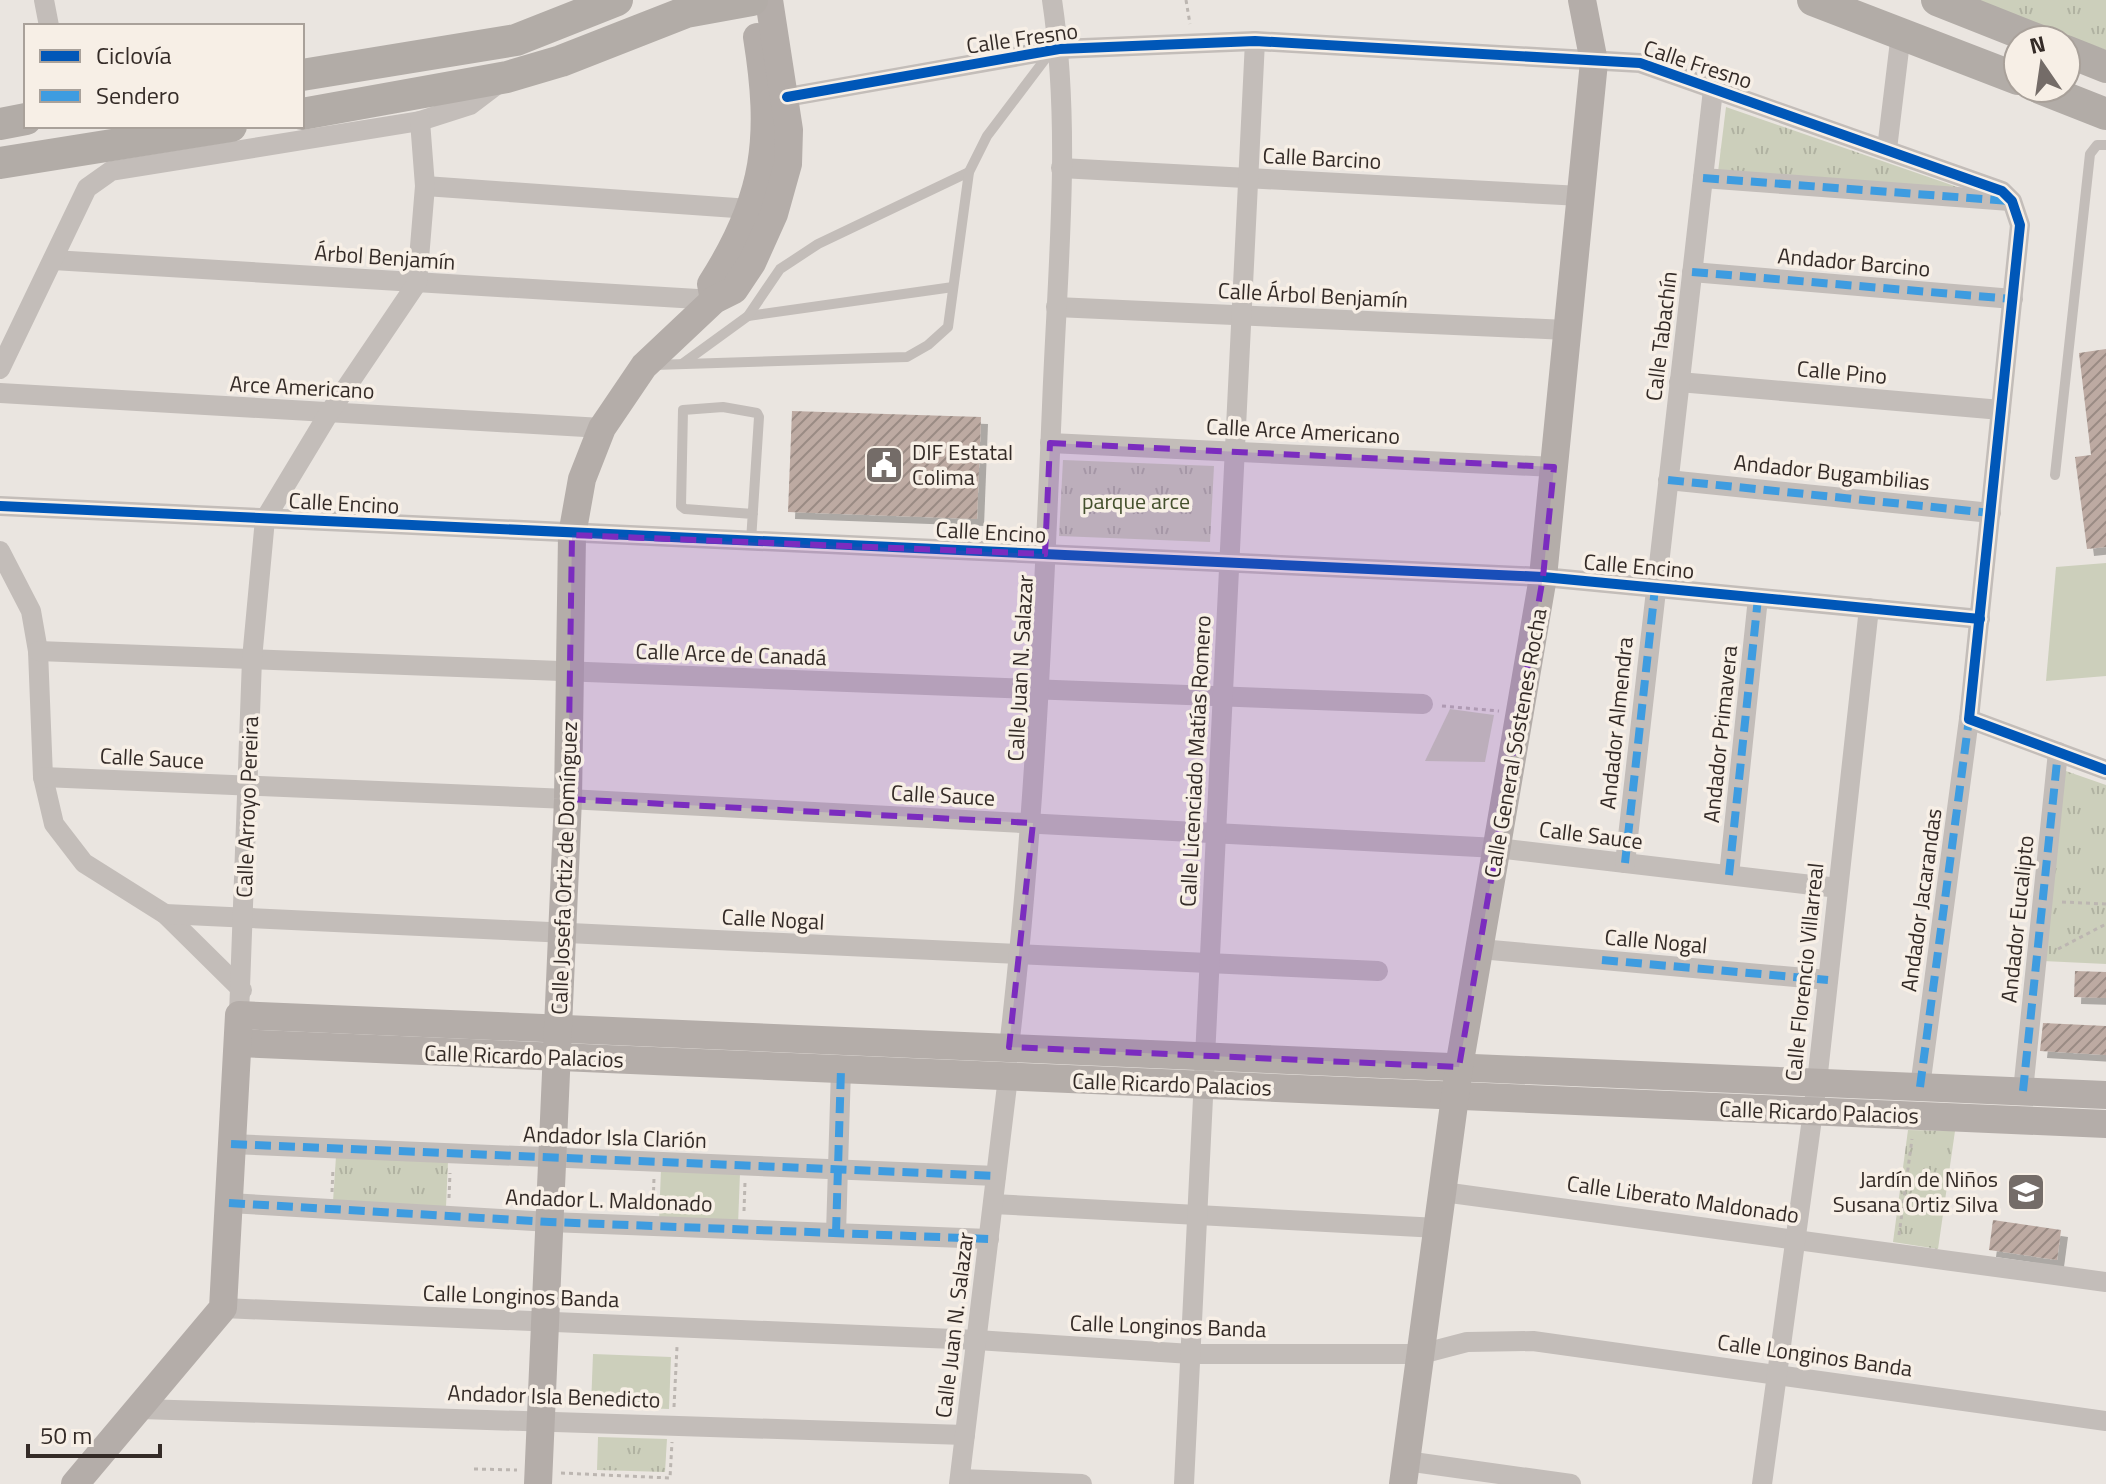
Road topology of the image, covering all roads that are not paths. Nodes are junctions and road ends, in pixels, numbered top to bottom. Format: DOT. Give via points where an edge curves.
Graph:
graph roads {
  1 [pos="44,0"];
  2 [pos="617,0"];
  3 [pos="751,0"];
  4 [pos="769,0"];
  5 [pos="1052,0"];
  6 [pos="1582,0"];
  7 [pos="1813,0"];
  8 [pos="1937,0"];
  9 [pos="49,24"];
  10 [pos="2002,26"];
  11 [pos="1901,33"];
  12 [pos="1255,41"];
  13 [pos="1055,50"];
  14 [pos="2082,57"];
  15 [pos="1594,62"];
  16 [pos="2106,67"];
  17 [pos="2002,73"];
  18 [pos="304,75"];
  19 [pos="507,77"];
  20 [pos="1713,90"];
  21 [pos="787,97"];
  22 [pos="2081,104"];
  23 [pos="304,114"];
  24 [pos="2106,114"];
  25 [pos="420,121"];
  26 [pos="218,128"];
  27 [pos="2106,145"];
  28 [pos="1887,149"];
  29 [pos="0,163"];
  30 [pos="1061,168"];
  31 [pos="969,172"];
  32 [pos="1248,178"];
  33 [pos="1703,178"];
  34 [pos="425,186"];
  35 [pos="1581,196"];
  36 [pos="2012,201"];
  37 [pos="750,209"];
  38 [pos="53,260"];
  39 [pos="1692,272"];
  40 [pos="417,283"];
  41 [pos="953,287"];
  42 [pos="2013,299"];
  43 [pos="714,300"];
  44 [pos="1056,307"];
  45 [pos="748,316"];
  46 [pos="1241,316"];
  47 [pos="1567,330"];
  48 [pos="681,365"];
  49 [pos="644,366"];
  50 [pos="0,369"];
  51 [pos="1679,382"];
  52 [pos="0,393"];
  53 [pos="2001,410"];
  54 [pos="329,413"];
  55 [pos="602,428"];
  56 [pos="1050,443"];
  57 [pos="1235,452"];
  58 [pos="1554,467"];
  59 [pos="2055,475"];
  60 [pos="1668,480"];
  61 [pos="0,506"];
  62 [pos="1991,513"];
  63 [pos="753,514"];
  64 [pos="265,519"];
  65 [pos="572,535"];
  66 [pos="751,541"];
  67 [pos="0,551"];
  68 [pos="1045,554"];
  69 [pos="1229,563"];
  70 [pos="1543,577"];
  71 [pos="1655,588"];
  72 [pos="1758,598"];
  73 [pos="1869,608"];
  74 [pos="1980,619"];
  75 [pos="38,651"];
  76 [pos="252,659"];
  77 [pos="571,672"];
  78 [pos="1040,690"];
  79 [pos="1223,697"];
  80 [pos="1423,704"];
  81 [pos="1969,719"];
  82 [pos="2058,752"];
  83 [pos="2106,770"];
  84 [pos="43,777"];
  85 [pos="246,786"];
  86 [pos="568,799"];
  87 [pos="1033,823"];
  88 [pos="1216,834"];
  89 [pos="1497,848"];
  90 [pos="1625,863"];
  91 [pos="1729,875"];
  92 [pos="1838,888"];
  93 [pos="165,914"];
  94 [pos="244,918"];
  95 [pos="562,933"];
  96 [pos="1480,949"];
  97 [pos="1020,954"];
  98 [pos="1210,963"];
  99 [pos="1378,971"];
  100 [pos="1828,980"];
  101 [pos="240,1002"];
  102 [pos="559,1028"];
  103 [pos="238,1043"];
  104 [pos="1009,1047"];
  105 [pos="1205,1056"];
  106 [pos="558,1057"];
  107 [pos="1459,1067"];
  108 [pos="841,1069"];
  109 [pos="1008,1077"];
  110 [pos="1817,1082"];
  111 [pos="1204,1085"];
  112 [pos="1920,1087"];
  113 [pos="2023,1091"];
  114 [pos="2106,1095"];
  115 [pos="1456,1096"];
  116 [pos="1813,1111"];
  117 [pos="2106,1124"];
  118 [pos="231,1144"];
  119 [pos="553,1159"];
  120 [pos="836,1170"];
  121 [pos="996,1176"];
  122 [pos="1443,1192"];
  123 [pos="229,1203"];
  124 [pos="993,1204"];
  125 [pos="1197,1217"];
  126 [pos="550,1222"];
  127 [pos="1438,1228"];
  128 [pos="836,1233"];
  129 [pos="1795,1238"];
  130 [pos="989,1239"];
  131 [pos="2106,1282"];
  132 [pos="223,1308"];
  133 [pos="546,1321"];
  134 [pos="977,1340"];
  135 [pos="1191,1354"];
  136 [pos="1421,1354"];
  137 [pos="1777,1373"];
  138 [pos="141,1409"];
  139 [pos="541,1419"];
  140 [pos="2106,1421"];
  141 [pos="965,1435"];
  142 [pos="1405,1472"];
  143 [pos="960,1482"];
  144 [pos="75,1484"];
  145 [pos="538,1484"];
  146 [pos="1082,1484"];
  147 [pos="1184,1484"];
  148 [pos="1571,1484"];
  149 [pos="1762,1484"];
  1 -- 9 [label="street"];
  2 -- 18 [label="main road" via="516,40"];
  3 -- 19 [label="main road" via="686,12"];
  3 -- 37 [label="street" via="766,92 766,130 763,167"];
  4 -- 21 [label="street, Calle Josefa Ortiz de Domínguez"];
  5 -- 13 [label="street, Calle Juan N. Salazar"];
  6 -- 15 [label="street, Calle General Sóstenes Rocha"];
  7 -- 11 [label="main road"];
  8 -- 10 [label="main road"];
  11 -- 17 [label="main road"];
  11 -- 28 [label="street"];
  12 -- 13 [label="street, Calle Fresno"];
  12 -- 15 [label="street, Calle Fresno"];
  12 -- 32 [label="street, Calle Licenciado Matías Romero"];
  13 -- 21 [label="street, Calle Fresno"];
  13 -- 30 [label="street, Calle Juan N. Salazar"];
  13 -- 31 [label="lane" via="987,136"];
  14 -- 16 [label="main road"];
  15 -- 20 [label="street, Calle Fresno" via="1640,63"];
  15 -- 35 [label="street, Calle General Sóstenes Rocha"];
  19 -- 23 [label="main road"];
  19 -- 25 [label="street" via="470,105"];
  20 -- 28 [label="street, Calle Fresno"];
  20 -- 33 [label="street, Calle Tabachín"];
  21 -- 43 [label="street, Calle Josefa Ortiz de Domínguez" via="788,164 774,214 734,290"];
  22 -- 24 [label="main road"];
  25 -- 34 [label="street, Calle Arroyo Pereira"];
  25 -- 38 [label="street" via="111,171 87,188"];
  26 -- 29 [label="main road"];
  27 -- 59 [label="lane" via="2097,145 2090,154"];
  28 -- 36 [label="street, Calle Fresno" via="2002,191"];
  30 -- 32 [label="street, Calle Barcino"];
  30 -- 44 [label="street, Calle Juan N. Salazar"];
  31 -- 41 [label="lane"];
  31 -- 45 [label="lane" via="793,260 780,269"];
  32 -- 35 [label="street, Calle Barcino"];
  32 -- 46 [label="street, Calle Licenciado Matías Romero"];
  33 -- 36 [label="street"];
  33 -- 39 [label="street, Calle Tabachín"];
  34 -- 37 [label="street"];
  34 -- 40 [label="street, Calle Arroyo Pereira"];
  35 -- 47 [label="street, Calle General Sóstenes Rocha"];
  36 -- 42 [label="street" via="2020,225"];
  37 -- 43 [label="street" via="711,284"];
  38 -- 40 [label="street, Árbol Benjamín"];
  38 -- 50 [label="street"];
  39 -- 42 [label="street, Andador Barcino"];
  39 -- 51 [label="street, Calle Tabachín"];
  40 -- 43 [label="street, Árbol Benjamín"];
  40 -- 54 [label="street, Calle Arroyo Pereira"];
  41 -- 45 [label="lane"];
  41 -- 48 [label="lane" via="948,327 907,357"];
  42 -- 53 [label="street"];
  43 -- 49 [label="street, Calle Josefa Ortiz de Domínguez"];
  44 -- 46 [label="street, Calle Árbol Benjamín"];
  44 -- 56 [label="street, Calle Juan N. Salazar"];
  45 -- 48 [label="lane"];
  46 -- 47 [label="street, Calle Árbol Benjamín"];
  46 -- 57 [label="street, Calle Licenciado Matías Romero"];
  47 -- 58 [label="street, Calle General Sóstenes Rocha"];
  48 -- 49 [label="lane"];
  49 -- 55 [label="street, Calle Josefa Ortiz de Domínguez"];
  51 -- 53 [label="street, Calle Pino"];
  51 -- 60 [label="street, Calle Tabachín"];
  52 -- 54 [label="street, Arce Americano"];
  53 -- 62 [label="street"];
  54 -- 55 [label="street, Arce Americano"];
  54 -- 64 [label="street, Calle Arroyo Pereira"];
  55 -- 65 [label="street, Calle Josefa Ortiz de Domínguez" via="582,479"];
  56 -- 57 [label="street, Calle Arce Americano"];
  56 -- 68 [label="street, Calle Juan N. Salazar"];
  57 -- 58 [label="street, Calle Arce Americano"];
  57 -- 69 [label="street, Calle Licenciado Matías Romero"];
  58 -- 70 [label="street, Calle General Sóstenes Rocha"];
  60 -- 62 [label="street, Andador Bugambilias"];
  60 -- 71 [label="street, Calle Tabachín"];
  61 -- 64 [label="street, Calle Encino"];
  62 -- 74 [label="street"];
  63 -- 63 [label="lane" via="757,413 723,407 683,410 681,506"];
  63 -- 66 [label="lane"];
  64 -- 65 [label="street, Calle Encino"];
  64 -- 76 [label="street, Calle Arroyo Pereira"];
  65 -- 66 [label="street, Calle Encino"];
  65 -- 77 [label="street, Calle Josefa Ortiz de Domínguez"];
  66 -- 68 [label="street, Calle Encino"];
  67 -- 75 [label="street" via="23,590"];
  68 -- 69 [label="street, Calle Encino"];
  68 -- 78 [label="street, Calle Juan N. Salazar"];
  69 -- 70 [label="street, Calle Encino"];
  69 -- 79 [label="street, Calle Licenciado Matías Romero"];
  70 -- 71 [label="street, Calle Encino"];
  70 -- 89 [label="street, Calle General Sóstenes Rocha"];
  71 -- 72 [label="street, Calle Encino"];
  71 -- 90 [label="street, Andador Almendra"];
  72 -- 73 [label="street, Calle Encino"];
  72 -- 91 [label="street, Andador Primavera"];
  73 -- 74 [label="street, Calle Encino"];
  73 -- 92 [label="street, Calle Florencio Villarreal"];
  74 -- 81 [label="street"];
  75 -- 76 [label="street, Calle Arce de Canadá"];
  75 -- 84 [label="street"];
  76 -- 77 [label="street, Calle Arce de Canadá"];
  76 -- 85 [label="street, Calle Arroyo Pereira"];
  77 -- 78 [label="street, Calle Arce de Canadá"];
  77 -- 86 [label="street, Calle Josefa Ortiz de Domínguez"];
  78 -- 79 [label="street, Calle Arce de Canadá"];
  78 -- 87 [label="street, Calle Juan N. Salazar"];
  79 -- 80 [label="street, Calle Arce de Canadá"];
  79 -- 88 [label="street, Calle Licenciado Matías Romero"];
  81 -- 82 [label="street"];
  81 -- 112 [label="street, Andador Jacarandas"];
  82 -- 83 [label="street"];
  82 -- 113 [label="street, Andador Eucalipto"];
  84 -- 85 [label="street, Calle Sauce"];
  84 -- 93 [label="street" via="54,824 84,863"];
  85 -- 86 [label="street, Calle Sauce"];
  85 -- 94 [label="street, Calle Arroyo Pereira"];
  86 -- 87 [label="street, Calle Sauce"];
  86 -- 95 [label="street, Calle Josefa Ortiz de Domínguez"];
  87 -- 88 [label="street, Calle Sauce"];
  87 -- 97 [label="street, Calle Juan N. Salazar"];
  88 -- 89 [label="street, Calle Sauce"];
  88 -- 98 [label="street, Calle Licenciado Matías Romero"];
  89 -- 90 [label="street, Calle Sauce"];
  89 -- 96 [label="street, Calle General Sóstenes Rocha"];
  90 -- 91 [label="street, Calle Sauce"];
  91 -- 92 [label="street, Calle Sauce"];
  92 -- 100 [label="street, Calle Florencio Villarreal"];
  93 -- 94 [label="street, Calle Nogal"];
  93 -- 101 [label="street"];
  94 -- 95 [label="street, Calle Nogal"];
  94 -- 101 [label="street, Calle Arroyo Pereira"];
  95 -- 97 [label="street, Calle Nogal"];
  95 -- 102 [label="street, Calle Josefa Ortiz de Domínguez"];
  96 -- 100 [label="street, Calle Nogal"];
  96 -- 107 [label="street, Calle General Sóstenes Rocha"];
  97 -- 98 [label="street, Calle Nogal"];
  97 -- 104 [label="street, Calle Juan N. Salazar"];
  98 -- 99 [label="street, Calle Nogal"];
  98 -- 105 [label="street, Calle Licenciado Matías Romero"];
  100 -- 110 [label="street, Calle Florencio Villarreal"];
  101 -- 102 [label="street, Calle Ricardo Palacios"];
  101 -- 103 [label="street, Calle Arroyo Pereira"];
  102 -- 104 [label="street, Calle Ricardo Palacios"];
  102 -- 106 [label="street, Calle Josefa Ortiz de Domínguez"];
  103 -- 106 [label="street, Calle Ricardo Palacios"];
  103 -- 118 [label="street, Calle Arroyo Pereira"];
  104 -- 105 [label="street, Calle Ricardo Palacios"];
  105 -- 107 [label="street, Calle Ricardo Palacios"];
  105 -- 111 [label="street, Calle Licenciado Matías Romero"];
  106 -- 108 [label="street, Calle Ricardo Palacios"];
  106 -- 119 [label="street, Calle Josefa Ortiz de Domínguez"];
  107 -- 110 [label="street, Calle Ricardo Palacios"];
  107 -- 115 [label="street, Calle General Sóstenes Rocha"];
  108 -- 109 [label="street, Calle Ricardo Palacios"];
  108 -- 120 [label="street"];
  109 -- 111 [label="street, Calle Ricardo Palacios"];
  109 -- 121 [label="street, Calle Juan N. Salazar"];
  110 -- 112 [label="street, Calle Ricardo Palacios"];
  110 -- 116 [label="street, Calle Florencio Villarreal"];
  111 -- 115 [label="street, Calle Ricardo Palacios"];
  111 -- 125 [label="street, Calle Licenciado Matías Romero"];
  112 -- 113 [label="street, Calle Ricardo Palacios"];
  113 -- 114 [label="street, Calle Ricardo Palacios"];
  115 -- 116 [label="street, Calle Ricardo Palacios"];
  115 -- 122 [label="street, Calle General Sóstenes Rocha"];
  116 -- 117 [label="street, Calle Ricardo Palacios"];
  116 -- 129 [label="street, Calle Florencio Villarreal"];
  118 -- 119 [label="street, Andador Isla Clarión"];
  118 -- 123 [label="street, Calle Arroyo Pereira"];
  119 -- 120 [label="street, Andador Isla Clarión"];
  119 -- 126 [label="street, Calle Josefa Ortiz de Domínguez"];
  120 -- 121 [label="street, Andador Isla Clarión"];
  120 -- 128 [label="street"];
  121 -- 124 [label="street, Calle Juan N. Salazar"];
  122 -- 127 [label="street, Calle General Sóstenes Rocha"];
  122 -- 129 [label="street, Calle Liberato Maldonado"];
  123 -- 126 [label="street, Andador L. Maldonado"];
  123 -- 132 [label="street, Calle Arroyo Pereira"];
  124 -- 125 [label="street"];
  124 -- 130 [label="street, Calle Juan N. Salazar"];
  125 -- 127 [label="street"];
  125 -- 135 [label="street, Calle Licenciado Matías Romero"];
  126 -- 128 [label="street, Andador L. Maldonado"];
  126 -- 133 [label="street, Calle Josefa Ortiz de Domínguez"];
  127 -- 136 [label="street, Calle General Sóstenes Rocha"];
  128 -- 130 [label="street, Andador L. Maldonado"];
  129 -- 131 [label="street, Calle Liberato Maldonado"];
  129 -- 137 [label="street, Calle Florencio Villarreal"];
  130 -- 134 [label="street, Calle Juan N. Salazar"];
  132 -- 133 [label="street, Calle Longinos Banda"];
  132 -- 138 [label="street"];
  133 -- 134 [label="street, Calle Longinos Banda"];
  133 -- 139 [label="street, Calle Josefa Ortiz de Domínguez"];
  134 -- 135 [label="street, Calle Longinos Banda"];
  134 -- 141 [label="street, Calle Juan N. Salazar"];
  135 -- 136 [label="street, Calle Longinos Banda"];
  135 -- 147 [label="street, Calle Licenciado Matías Romero"];
  136 -- 137 [label="street, Calle Longinos Banda" via="1467,1342 1533,1341"];
  136 -- 142 [label="street, Calle General Sóstenes Rocha"];
  137 -- 140 [label="street, Calle Longinos Banda"];
  137 -- 149 [label="street, Calle Florencio Villarreal"];
  138 -- 139 [label="street, Andador Isla Benedicto"];
  138 -- 144 [label="street"];
  139 -- 141 [label="street, Andador Isla Benedicto"];
  139 -- 145 [label="street, Calle Josefa Ortiz de Domínguez"];
  141 -- 143 [label="street, Calle Juan N. Salazar"];
  142 -- 148 [label="street"];
  143 -- 146 [label="street"];
}
